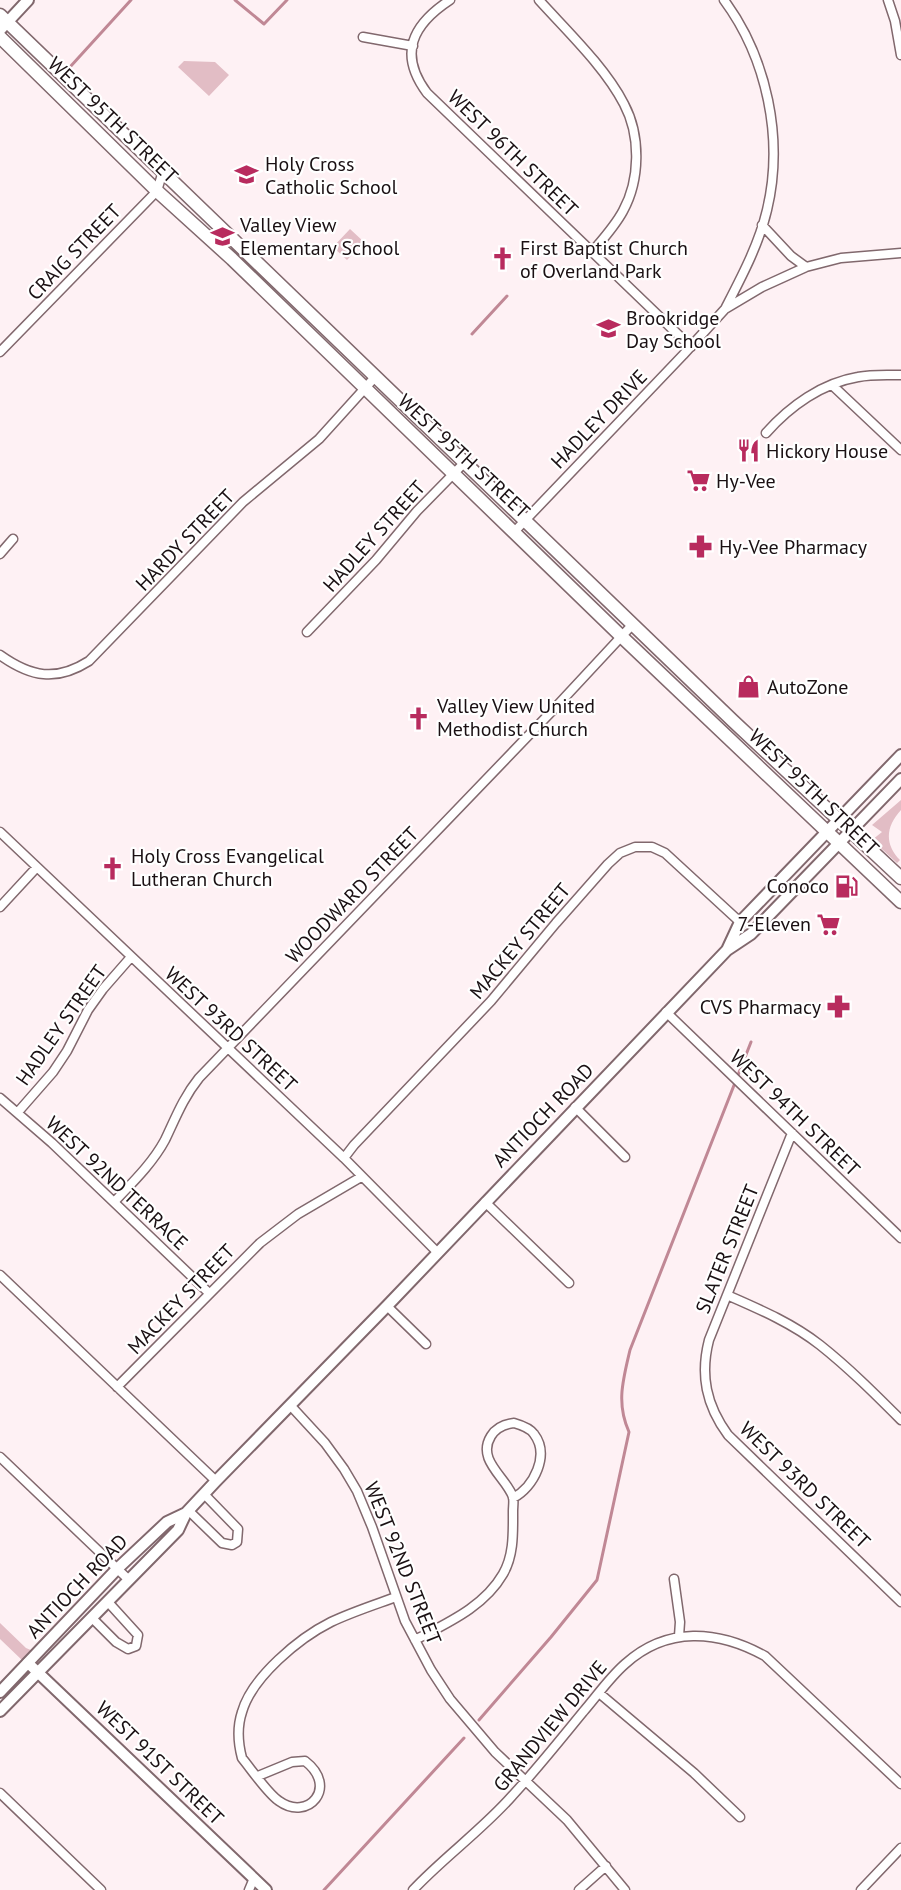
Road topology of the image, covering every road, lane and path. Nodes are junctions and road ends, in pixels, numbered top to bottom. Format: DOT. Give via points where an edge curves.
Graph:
graph roads {
  1 [pos="28,0"];
  2 [pos="450,0"];
  3 [pos="539,0"];
  4 [pos="723,0"];
  5 [pos="888,0"];
  6 [pos="2,22"];
  7 [pos="363,37"];
  8 [pos="0,38"];
  9 [pos="413,46"];
  10 [pos="901,55"];
  11 [pos="110,121"];
  12 [pos="98,132"];
  13 [pos="163,171"];
  14 [pos="157,191"];
  15 [pos="762,225"];
  16 [pos="592,252"];
  17 [pos="901,253"];
  18 [pos="806,267"];
  19 [pos="725,309"];
  20 [pos="691,347"];
  21 [pos="0,352"];
  22 [pos="901,375"];
  23 [pos="376,376"];
  24 [pos="832,385"];
  25 [pos="364,389"];
  26 [pos="766,433"];
  27 [pos="901,450"];
  28 [pos="465,462"];
  29 [pos="454,473"];
  30 [pos="525,520"];
  31 [pos="514,531"];
  32 [pos="13,539"];
  33 [pos="0,554"];
  34 [pos="633,624"];
  35 [pos="307,632"];
  36 [pos="622,637"];
  37 [pos="0,655"];
  38 [pos="901,755"];
  39 [pos="901,779"];
  40 [pos="839,819"];
  41 [pos="827,831"];
  42 [pos="851,831"];
  43 [pos="0,832"];
  44 [pos="839,843"];
  45 [pos="37,867"];
  46 [pos="901,878"];
  47 [pos="901,902"];
  48 [pos="0,906"];
  49 [pos="740,922"];
  50 [pos="727,950"];
  51 [pos="131,957"];
  52 [pos="666,1012"];
  53 [pos="227,1049"];
  54 [pos="0,1098"];
  55 [pos="575,1107"];
  56 [pos="18,1112"];
  57 [pos="792,1133"];
  58 [pos="625,1156"];
  59 [pos="344,1158"];
  60 [pos="360,1177"];
  61 [pos="114,1202"];
  62 [pos="485,1202"];
  63 [pos="901,1238"];
  64 [pos="437,1252"];
  65 [pos="0,1275"];
  66 [pos="569,1283"];
  67 [pos="209,1293"];
  68 [pos="727,1295"];
  69 [pos="387,1306"];
  70 [pos="426,1344"];
  71 [pos="704,1380"];
  72 [pos="117,1387"];
  73 [pos="290,1405"];
  74 [pos="901,1420"];
  75 [pos="0,1457"];
  76 [pos="216,1481"];
  77 [pos="204,1494"];
  78 [pos="513,1498"];
  79 [pos="187,1512"];
  80 [pos="117,1569"];
  81 [pos="674,1579"];
  82 [pos="129,1580"];
  83 [pos="396,1597"];
  84 [pos="108,1602"];
  85 [pos="901,1602"];
  86 [pos="92,1618"];
  87 [pos="679,1636"];
  88 [pos="415,1640"];
  89 [pos="28,1663"];
  90 [pos="39,1673"];
  91 [pos="0,1692"];
  92 [pos="599,1693"];
  93 [pos="0,1711"];
  94 [pos="258,1776"];
  95 [pos="526,1781"];
  96 [pos="901,1784"];
  97 [pos="0,1793"];
  98 [pos="740,1817"];
  99 [pos="901,1848"];
  100 [pos="606,1866"];
  101 [pos="254,1878"];
  102 [pos="620,1888"];
  103 [pos="101,1890"];
  104 [pos="249,1890"];
  105 [pos="266,1890"];
  106 [pos="412,1890"];
  107 [pos="579,1890"];
  108 [pos="861,1890"];
  1 -- 6 [label="main road"];
  2 -- 9 [label="street" via="428,17"];
  3 -- 16 [label="street" via="611,82 633,127 636,158 631,190 613,226"];
  4 -- 15 [label="street" via="752,49 768,101 774,156 770,197"];
  5 -- 10 [label="street"];
  6 -- 11 [label="main road, WEST 95TH STREET"];
  7 -- 9 [label="street"];
  8 -- 12 [label="main road, WEST 95TH STREET"];
  9 -- 16 [label="street, WEST 96TH STREET" via="413,69 427,93"];
  11 -- 12 [label="main road"];
  11 -- 13 [label="main road, WEST 95TH STREET"];
  12 -- 14 [label="main road, WEST 95TH STREET"];
  13 -- 14 [label="street, CRAIG STREET"];
  13 -- 23 [label="main road, WEST 95TH STREET"];
  14 -- 21 [label="street, CRAIG STREET"];
  14 -- 25 [label="main road, WEST 95TH STREET"];
  15 -- 18 [label="street"];
  15 -- 19 [label="street"];
  16 -- 20 [label="street, WEST 96TH STREET"];
  17 -- 18 [label="street, HADLEY DRIVE" via="842,258"];
  18 -- 19 [label="street, HADLEY DRIVE"];
  19 -- 20 [label="street, HADLEY DRIVE"];
  20 -- 30 [label="street, HADLEY DRIVE"];
  22 -- 24 [label="street" via="860,376"];
  23 -- 25 [label="street, HARDY STREET"];
  23 -- 28 [label="main road, WEST 95TH STREET"];
  24 -- 26 [label="street" via="808,396"];
  24 -- 27 [label="street"];
  25 -- 29 [label="main road, WEST 95TH STREET"];
  25 -- 37 [label="street, HARDY STREET" via="303,453 243,502 89,661 62,674 47,675 26,671"];
  28 -- 29 [label="street, HADLEY STREET"];
  28 -- 30 [label="main road, WEST 95TH STREET"];
  29 -- 31 [label="main road, WEST 95TH STREET"];
  29 -- 35 [label="street, HADLEY STREET"];
  30 -- 31 [label="street, HADLEY DRIVE"];
  30 -- 34 [label="main road, WEST 95TH STREET"];
  31 -- 36 [label="main road, WEST 95TH STREET"];
  32 -- 33 [label="street"];
  34 -- 36 [label="street, WOODWARD STREET"];
  34 -- 40 [label="main road, WEST 95TH STREET"];
  36 -- 41 [label="main road, WEST 95TH STREET"];
  36 -- 53 [label="street, WOODWARD STREET"];
  38 -- 40 [label="main road, ANTIOCH ROAD"];
  39 -- 42 [label="main road, ANTIOCH ROAD"];
  40 -- 41 [label="main road, ANTIOCH ROAD"];
  40 -- 42 [label="main road, WEST 95TH STREET"];
  41 -- 44 [label="main road, WEST 95TH STREET"];
  41 -- 49 [label="main road, ANTIOCH ROAD"];
  42 -- 44 [label="main road, ANTIOCH ROAD"];
  42 -- 46 [label="main road, WEST 95TH STREET"];
  43 -- 45 [label="street, WEST 93RD STREET"];
  44 -- 47 [label="main road, WEST 95TH STREET"];
  44 -- 50 [label="main road, ANTIOCH ROAD" via="751,934"];
  45 -- 48 [label="street"];
  45 -- 51 [label="street, WEST 93RD STREET"];
  49 -- 50 [label="main road, ANTIOCH ROAD"];
  49 -- 59 [label="street, MACKEY STREET" via="665,853 652,847 635,847 620,854 491,1001"];
  50 -- 52 [label="main road, ANTIOCH ROAD"];
  51 -- 53 [label="street, WEST 93RD STREET"];
  51 -- 56 [label="street, HADLEY STREET" via="88,1010 53,1072"];
  52 -- 55 [label="main road, ANTIOCH ROAD"];
  52 -- 57 [label="street, WEST 94TH STREET"];
  53 -- 59 [label="street, WEST 93RD STREET"];
  53 -- 61 [label="street, WOODWARD STREET" via="190,1089 151,1162"];
  54 -- 56 [label="street, WEST 92ND TERRACE"];
  55 -- 58 [label="street"];
  55 -- 62 [label="main road, ANTIOCH ROAD"];
  56 -- 61 [label="street, WEST 92ND TERRACE"];
  57 -- 63 [label="street, WEST 94TH STREET"];
  57 -- 68 [label="street, SLATER STREET"];
  59 -- 60 [label="street, WEST 93RD STREET"];
  60 -- 64 [label="street, WEST 93RD STREET"];
  60 -- 67 [label="street, MACKEY STREET" via="279,1228"];
  61 -- 67 [label="street, WEST 92ND TERRACE"];
  62 -- 64 [label="main road, ANTIOCH ROAD"];
  62 -- 66 [label="street"];
  64 -- 69 [label="main road, ANTIOCH ROAD"];
  65 -- 72 [label="street"];
  67 -- 72 [label="street, MACKEY STREET"];
  68 -- 71 [label="street, SLATER STREET" via="707,1347"];
  68 -- 74 [label="street" via="819,1344"];
  69 -- 70 [label="street"];
  69 -- 73 [label="main road, ANTIOCH ROAD"];
  71 -- 85 [label="street, WEST 93RD STREET" via="714,1414 728,1435"];
  72 -- 76 [label="street"];
  73 -- 76 [label="main road, ANTIOCH ROAD"];
  73 -- 83 [label="street, WEST 92ND STREET" via="325,1443 357,1491"];
  75 -- 80 [label="street"];
  76 -- 77 [label="main road, ANTIOCH ROAD"];
  77 -- 79 [label="main road, ANTIOCH ROAD"];
  77 -- 79 [label="street" via="238,1529 237,1542 222,1543"];
  78 -- 78 [label="street" via="486,1450 492,1433 514,1423 533,1432 540,1444 541,1459 523,1493"];
  78 -- 88 [label="street" via="511,1549 494,1587 468,1610"];
  79 -- 80 [label="main road, ANTIOCH ROAD" via="167,1521"];
  79 -- 82 [label="main road, ANTIOCH ROAD" via="178,1530"];
  80 -- 82 [label="street"];
  80 -- 89 [label="main road, ANTIOCH ROAD"];
  81 -- 87 [label="street"];
  82 -- 84 [label="main road, ANTIOCH ROAD"];
  83 -- 88 [label="street, WEST 92ND STREET"];
  83 -- 94 [label="street" via="338,1619 305,1638 256,1685 242,1712 239,1734 242,1758"];
  84 -- 86 [label="main road, ANTIOCH ROAD"];
  84 -- 86 [label="street, ANTIOCH ROAD" via="138,1635 136,1646 128,1649 116,1642"];
  86 -- 90 [label="main road, ANTIOCH ROAD"];
  87 -- 92 [label="street, GRANDVIEW DRIVE" via="649,1647 631,1659"];
  87 -- 96 [label="street" via="730,1640 765,1656"];
  88 -- 95 [label="street, WEST 92ND STREET" via="430,1670 459,1710"];
  89 -- 90 [label="main road, WEST 91ST STREET"];
  89 -- 91 [label="main road, ANTIOCH ROAD"];
  90 -- 93 [label="main road, ANTIOCH ROAD"];
  90 -- 101 [label="main road, WEST 91ST STREET"];
  92 -- 95 [label="street, GRANDVIEW DRIVE"];
  92 -- 98 [label="street"];
  94 -- 94 [label="street" via="280,1802 294,1807 304,1808 320,1791 321,1781 315,1768 305,1761"];
  95 -- 100 [label="street, WEST 92ND STREET" via="567,1820"];
  95 -- 106 [label="street, GRANDVIEW DRIVE"];
  97 -- 103 [label="street"];
  99 -- 108 [label="street"];
  100 -- 102 [label="street, WEST 92ND STREET"];
  100 -- 107 [label="street"];
  101 -- 104 [label="street"];
  101 -- 105 [label="main road, WEST 91ST STREET"];
}
